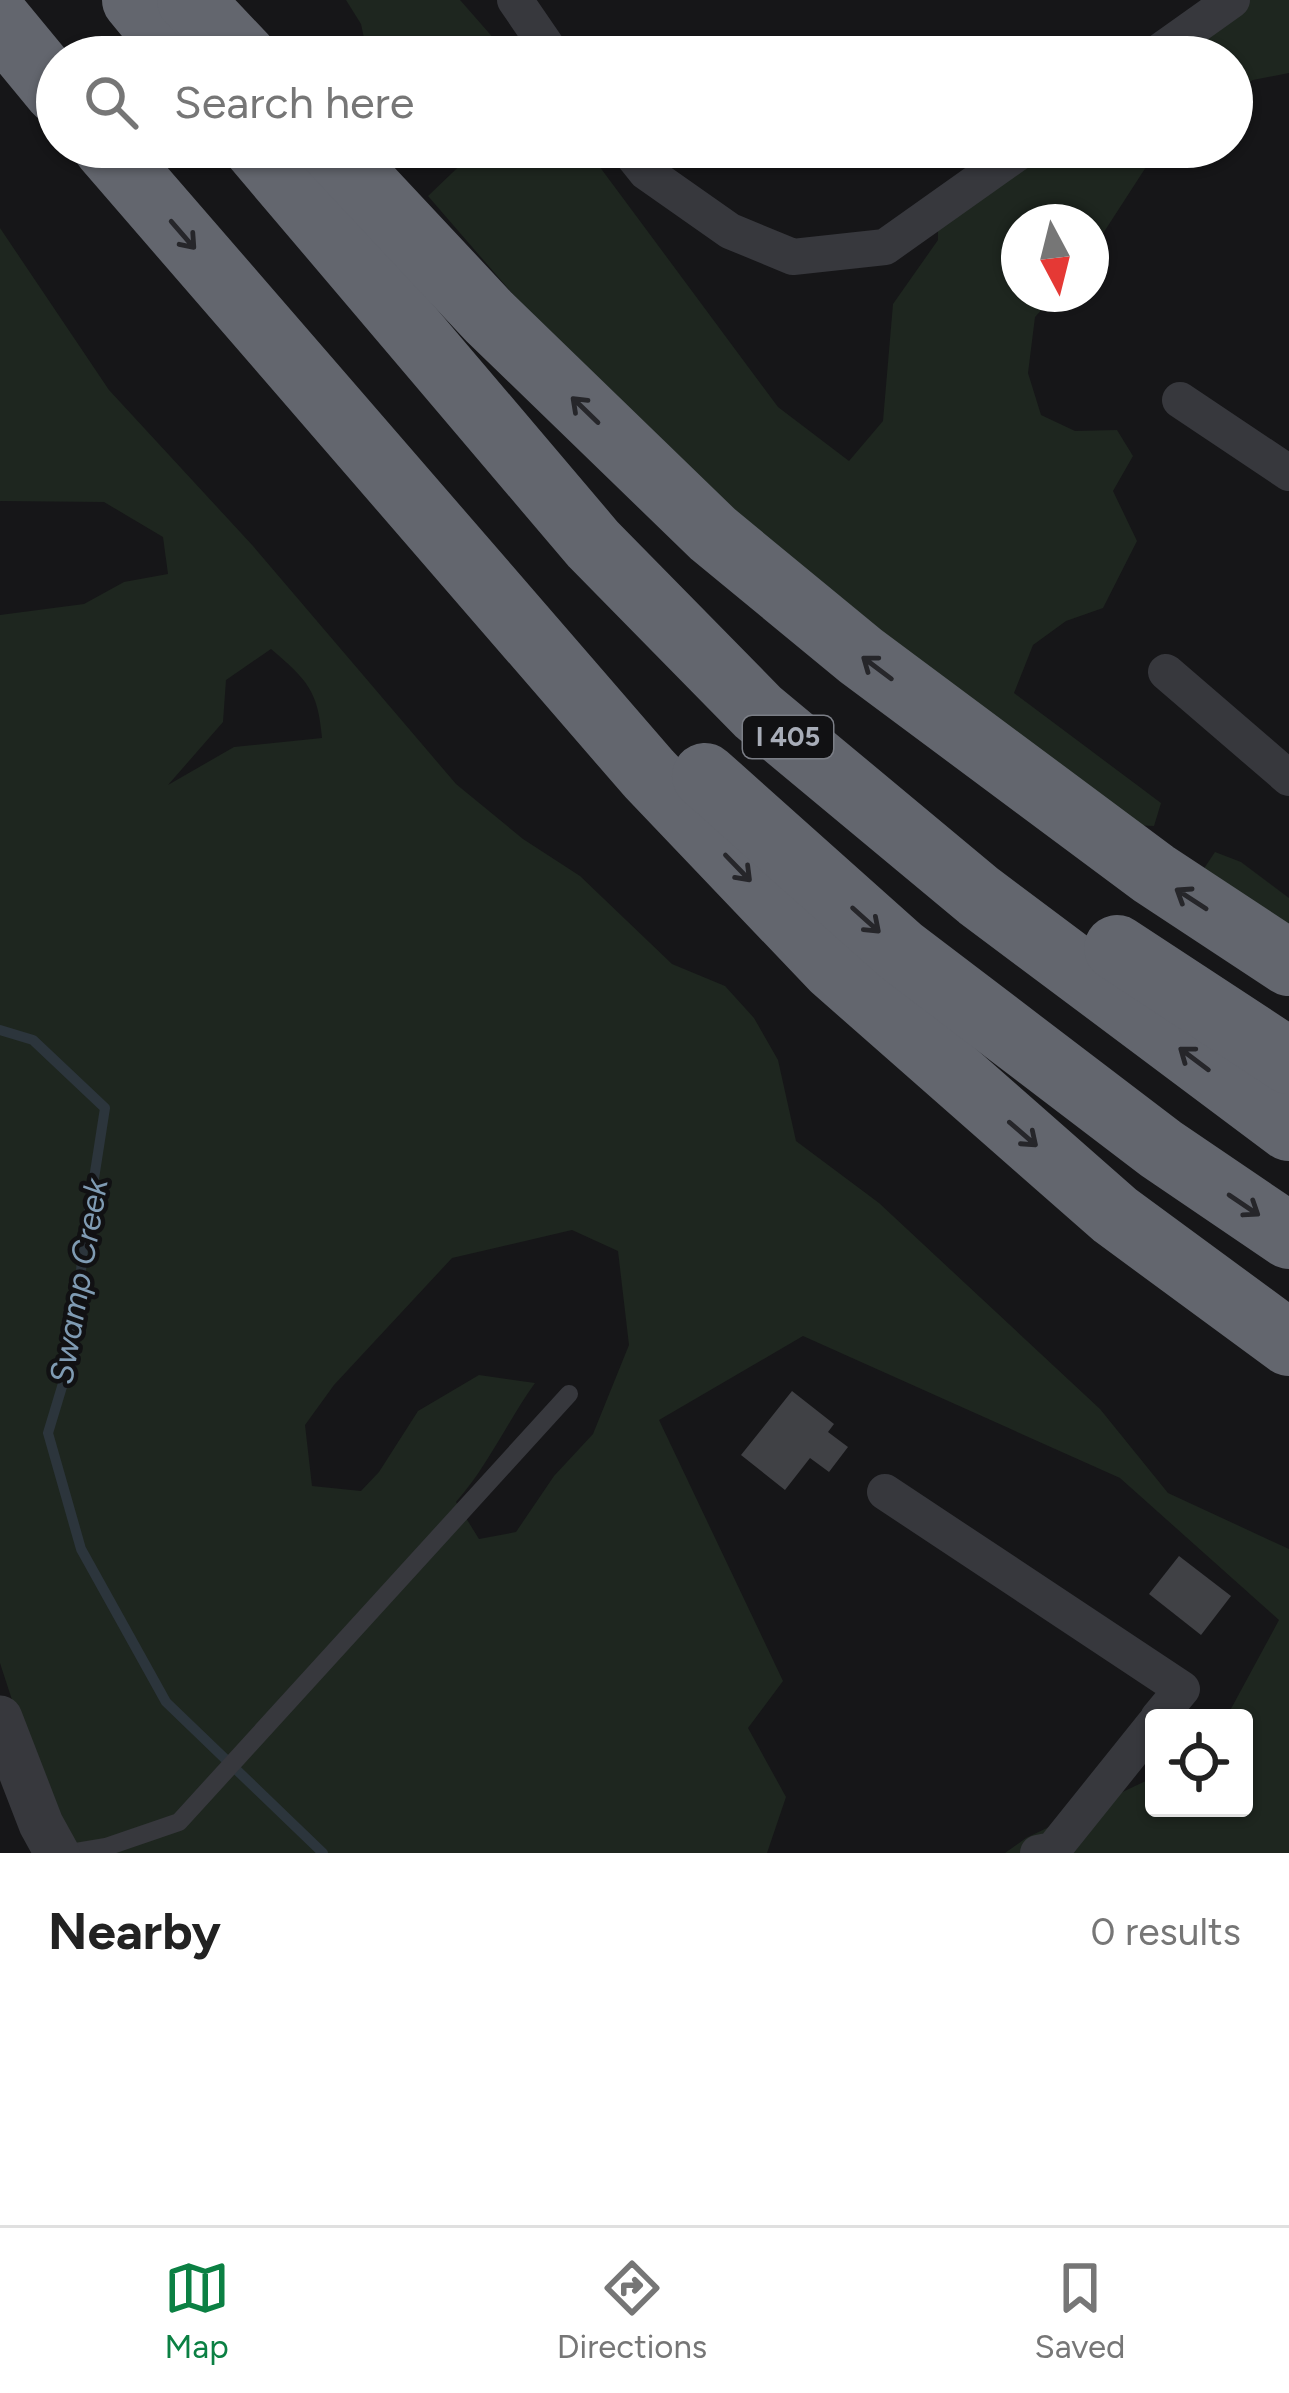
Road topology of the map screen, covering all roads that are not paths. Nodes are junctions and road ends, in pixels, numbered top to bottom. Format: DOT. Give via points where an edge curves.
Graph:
graph roads {
  1 [pos="135,0"];
  2 [pos="190,0"];
  3 [pos="1232,0"];
  4 [pos="517,1"];
  5 [pos="0,22"];
  6 [pos="165,36"];
  7 [pos="224,36"];
  8 [pos="540,36"];
  9 [pos="1181,36"];
  10 [pos="36,66"];
  11 [pos="124,168"];
  12 [pos="273,168"];
  13 [pos="350,168"];
  14 [pos="643,168"];
  15 [pos="996,168"];
  16 [pos="357,269"];
  17 [pos="1180,400"];
  18 [pos="1289,473"];
  19 [pos="412,496"];
  20 [pos="1166,672"];
  21 [pos="1289,778"];
  22 [pos="1289,963"];
  23 [pos="1289,1061"];
  24 [pos="1289,1127"];
  25 [pos="1289,1236"];
  26 [pos="1289,1343"];
  27 [pos="569,1394"];
  28 [pos="885,1492"];
  29 [pos="1166,1709"];
  30 [pos="0,1718"];
  31 [pos="1145,1735"];
  32 [pos="57,1853"];
  33 [pos="70,1853"];
  34 [pos="1037,1853"];
  1 -- 6 [label="highway"];
  2 -- 7 [label="highway"];
  3 -- 9 [label="street"];
  4 -- 8 [label="street"];
  5 -- 10 [label="highway"];
  11 -- 19 [label="highway, I 405, one-way"];
  12 -- 16 [label="highway, I 405"];
  22 -- 13 [label="highway, one-way" via="1154,874 861,656 713,534"];
  14 -- 15 [label="street" via="730,231 794,257 885,247"];
  16 -- 23 [label="highway" via="749,659 959,831 1151,973"];
  24 -- 16 [label="highway, I 405, one-way" via="979,896 758,712 593,544"];
  17 -- 18 [label="street"];
  19 -- 25 [label="highway, I 405, one-way" via="582,667 901,951"];
  19 -- 26 [label="highway, one-way" via="649,774 834,968 1115,1215"];
  20 -- 21 [label="street"];
  27 -- 33 [label="lane" via="179,1822"];
  28 -- 29 [label="street" via="1182,1689"];
  30 -- 32 [label="street"];
  31 -- 34 [label="street" via="1053,1850"];
}
